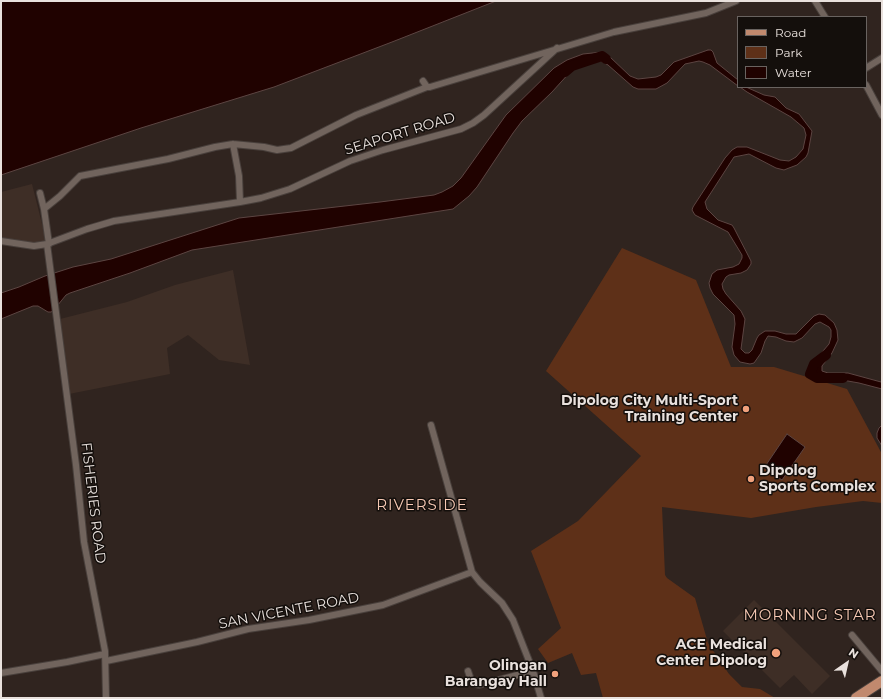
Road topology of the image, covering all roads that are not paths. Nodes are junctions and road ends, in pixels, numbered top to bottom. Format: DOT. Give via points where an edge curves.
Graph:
graph roads {
  1 [pos="736,1"];
  2 [pos="815,1"];
  3 [pos="824,16"];
  4 [pos="557,48"];
  5 [pos="882,58"];
  6 [pos="867,67"];
  7 [pos="867,87"];
  8 [pos="882,115"];
  9 [pos="233,144"];
  10 [pos="40,193"];
  11 [pos="240,202"];
  12 [pos="44,209"];
  13 [pos="1,240"];
  14 [pos="48,244"];
  15 [pos="431,426"];
  16 [pos="472,572"];
  17 [pos="852,634"];
  18 [pos="105,654"];
  19 [pos="106,661"];
  20 [pos="468,671"];
  21 [pos="533,671"];
  22 [pos="882,672"];
  23 [pos="1,673"];
  24 [pos="882,681"];
  25 [pos="106,698"];
  26 [pos="541,698"];
  27 [pos="856,698"];
  1 -- 4 [label="street, SEAPORT ROAD" via="706,13 614,32"];
  2 -- 3 [label="street"];
  4 -- 9 [label="street" via="437,85 425,84 291,148 277,150"];
  4 -- 11 [label="street, SEAPORT ROAD" via="484,115 461,129 382,150 350,161 290,189"];
  5 -- 6 [label="street"];
  7 -- 8 [label="street"];
  9 -- 11 [label="street" via="239,176"];
  9 -- 12 [label="street" via="80,176"];
  10 -- 12 [label="street, FISHERIES ROAD"];
  11 -- 14 [label="street, SEAPORT ROAD" via="114,221"];
  12 -- 14 [label="street, FISHERIES ROAD"];
  13 -- 14 [label="street, SEAPORT ROAD" via="30,245"];
  14 -- 18 [label="street, FISHERIES ROAD" via="84,542"];
  15 -- 16 [label="street"];
  16 -- 19 [label="street, SAN VICENTE ROAD" via="383,605 248,629"];
  16 -- 21 [label="street" via="510,614"];
  17 -- 22 [label="street"];
  18 -- 19 [label="street, FISHERIES ROAD"];
  18 -- 23 [label="street"];
  19 -- 25 [label="street, FISHERIES ROAD"];
  20 -- 21 [label="street" via="472,683 479,685"];
  21 -- 26 [label="street"];
  24 -- 27 [label="main road"];
}
